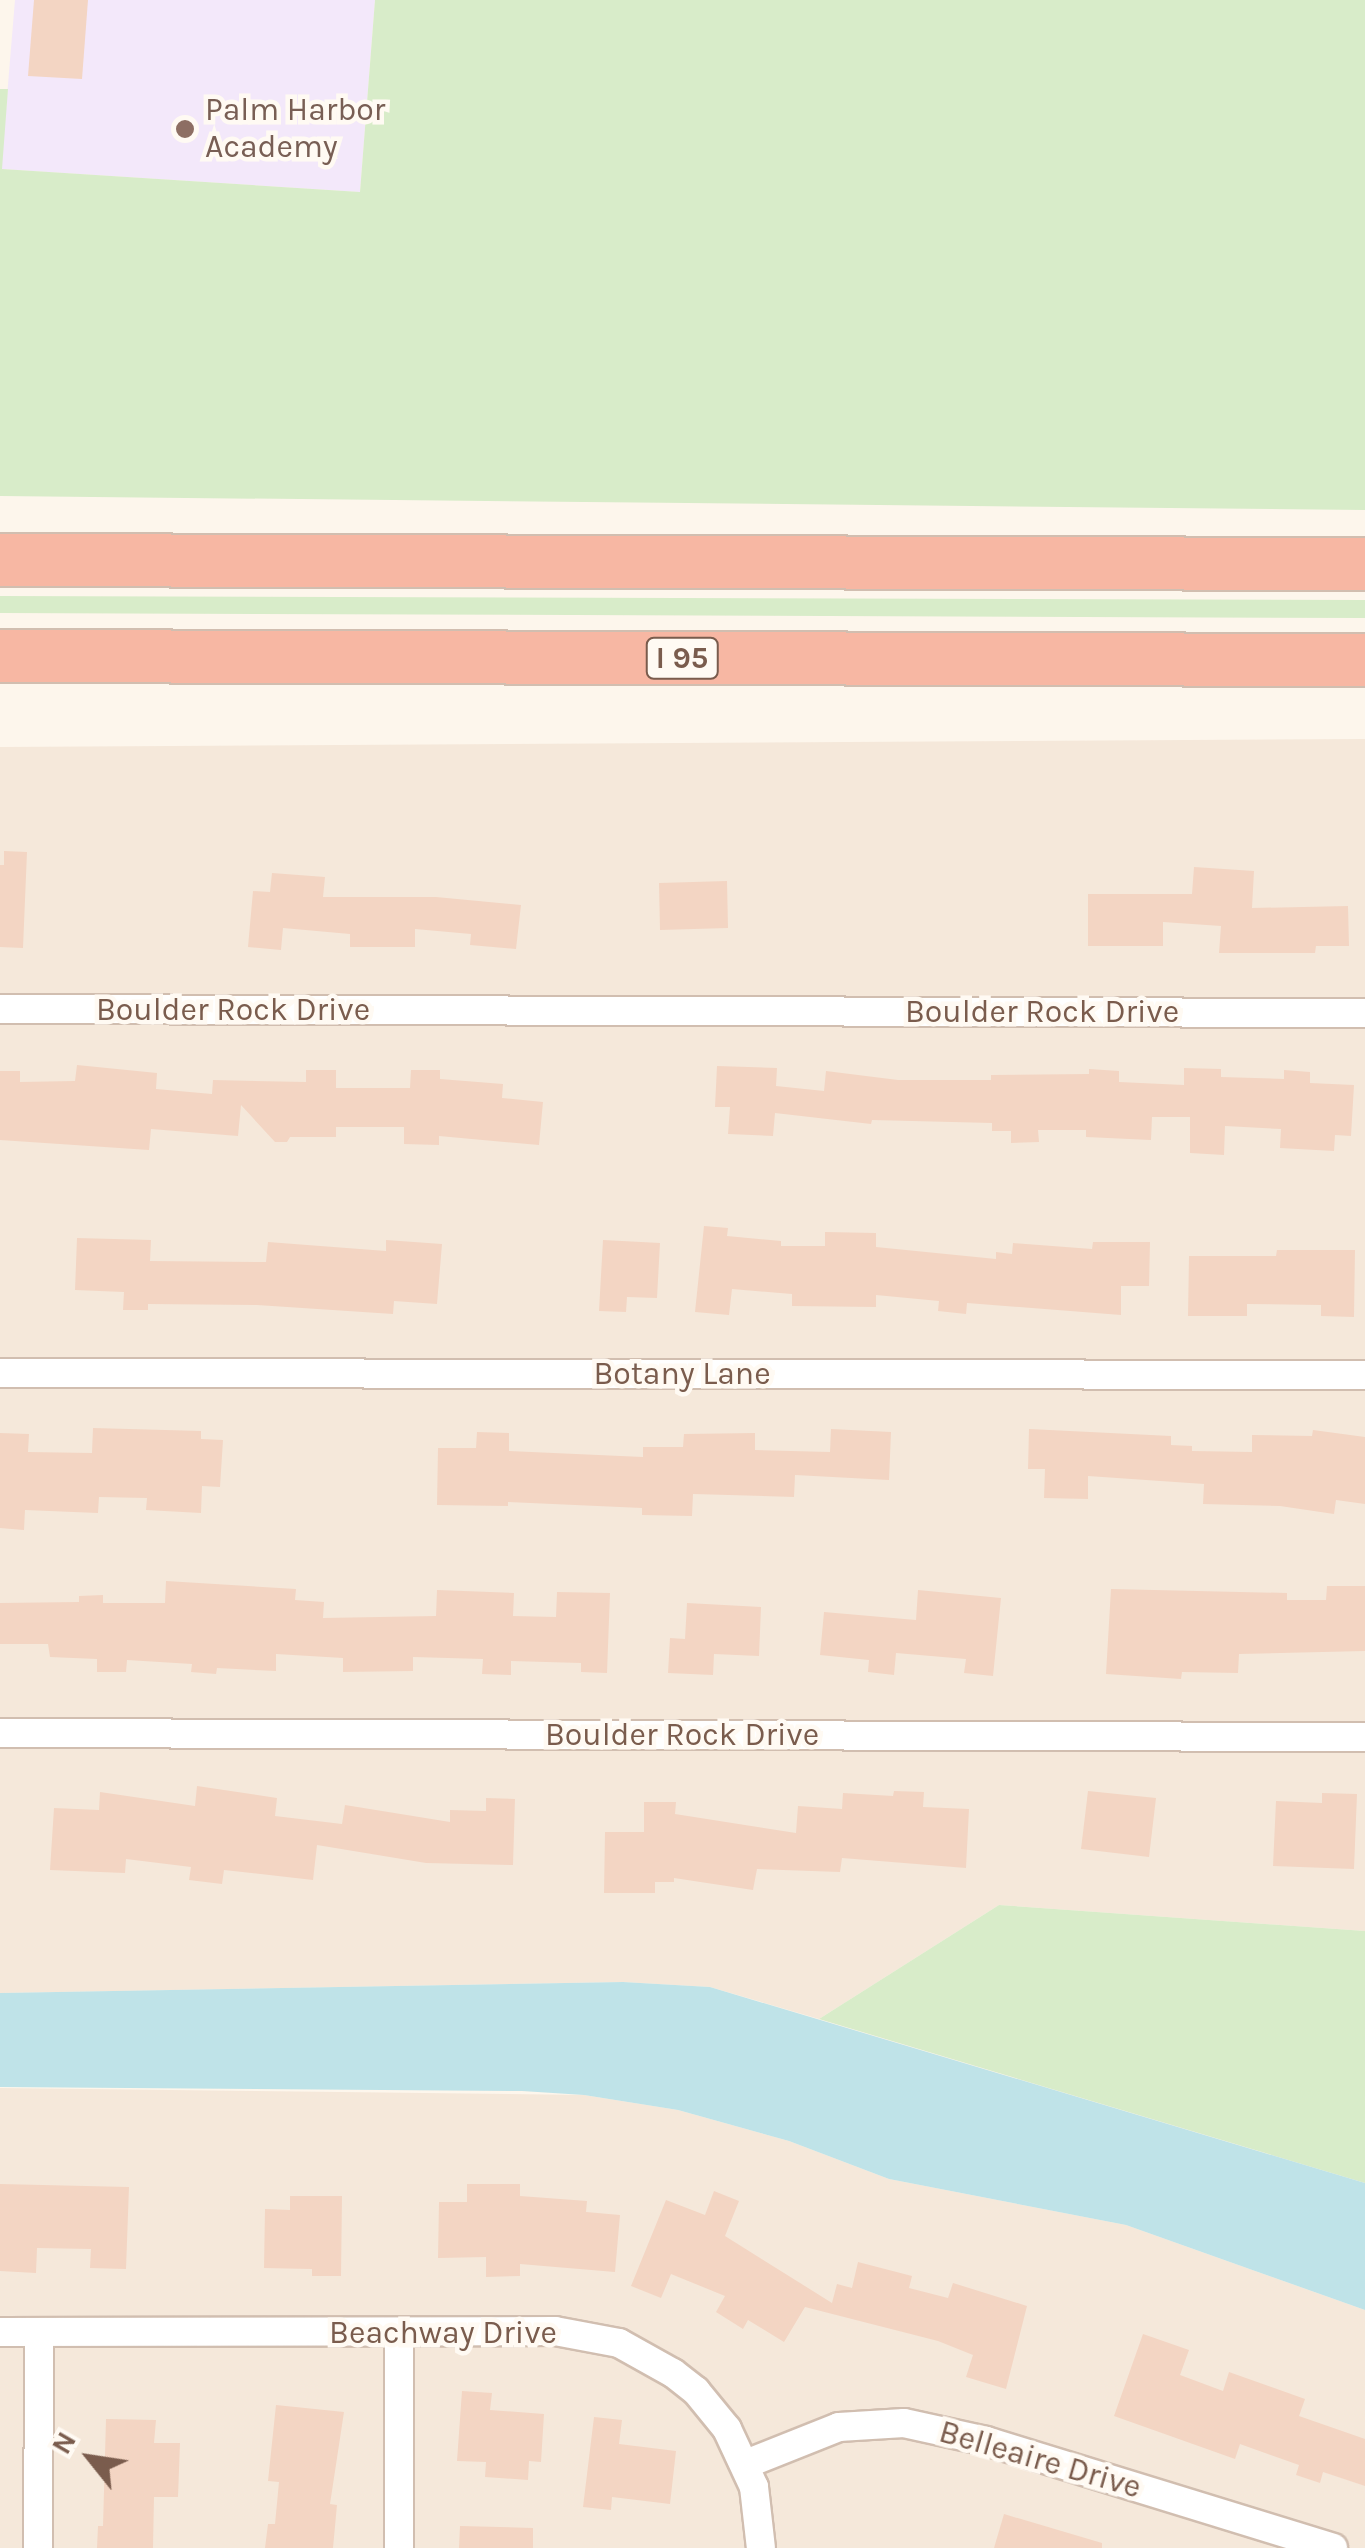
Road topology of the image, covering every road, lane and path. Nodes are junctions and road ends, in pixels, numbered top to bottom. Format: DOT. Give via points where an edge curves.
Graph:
graph roads {
  1 [pos="0,560"];
  2 [pos="1365,564"];
  3 [pos="0,656"];
  4 [pos="1365,660"];
  5 [pos="0,1009"];
  6 [pos="1365,1013"];
  7 [pos="0,1373"];
  8 [pos="1365,1375"];
  9 [pos="0,1733"];
  10 [pos="1365,1737"];
  11 [pos="0,2332"];
  12 [pos="398,2332"];
  13 [pos="39,2333"];
  14 [pos="746,2464"];
  15 [pos="38,2548"];
  16 [pos="399,2548"];
  17 [pos="761,2548"];
  18 [pos="1334,2548"];
  1 -- 2 [label="highway"];
  3 -- 4 [label="highway, I 95"];
  5 -- 6 [label="street, Boulder Rock Drive"];
  7 -- 8 [label="street, Botany Lane"];
  9 -- 10 [label="street, Boulder Rock Drive"];
  11 -- 13 [label="street, Beachway Drive"];
  12 -- 13 [label="street, Beachway Drive"];
  12 -- 14 [label="street, Beachway Drive" via="555,2331 619,2343 696,2391"];
  12 -- 16 [label="street"];
  13 -- 15 [label="street"];
  14 -- 17 [label="street, Beachway Drive"];
  14 -- 18 [label="street, Belleaire Drive" via="838,2427 904,2423 986,2441"];
}
